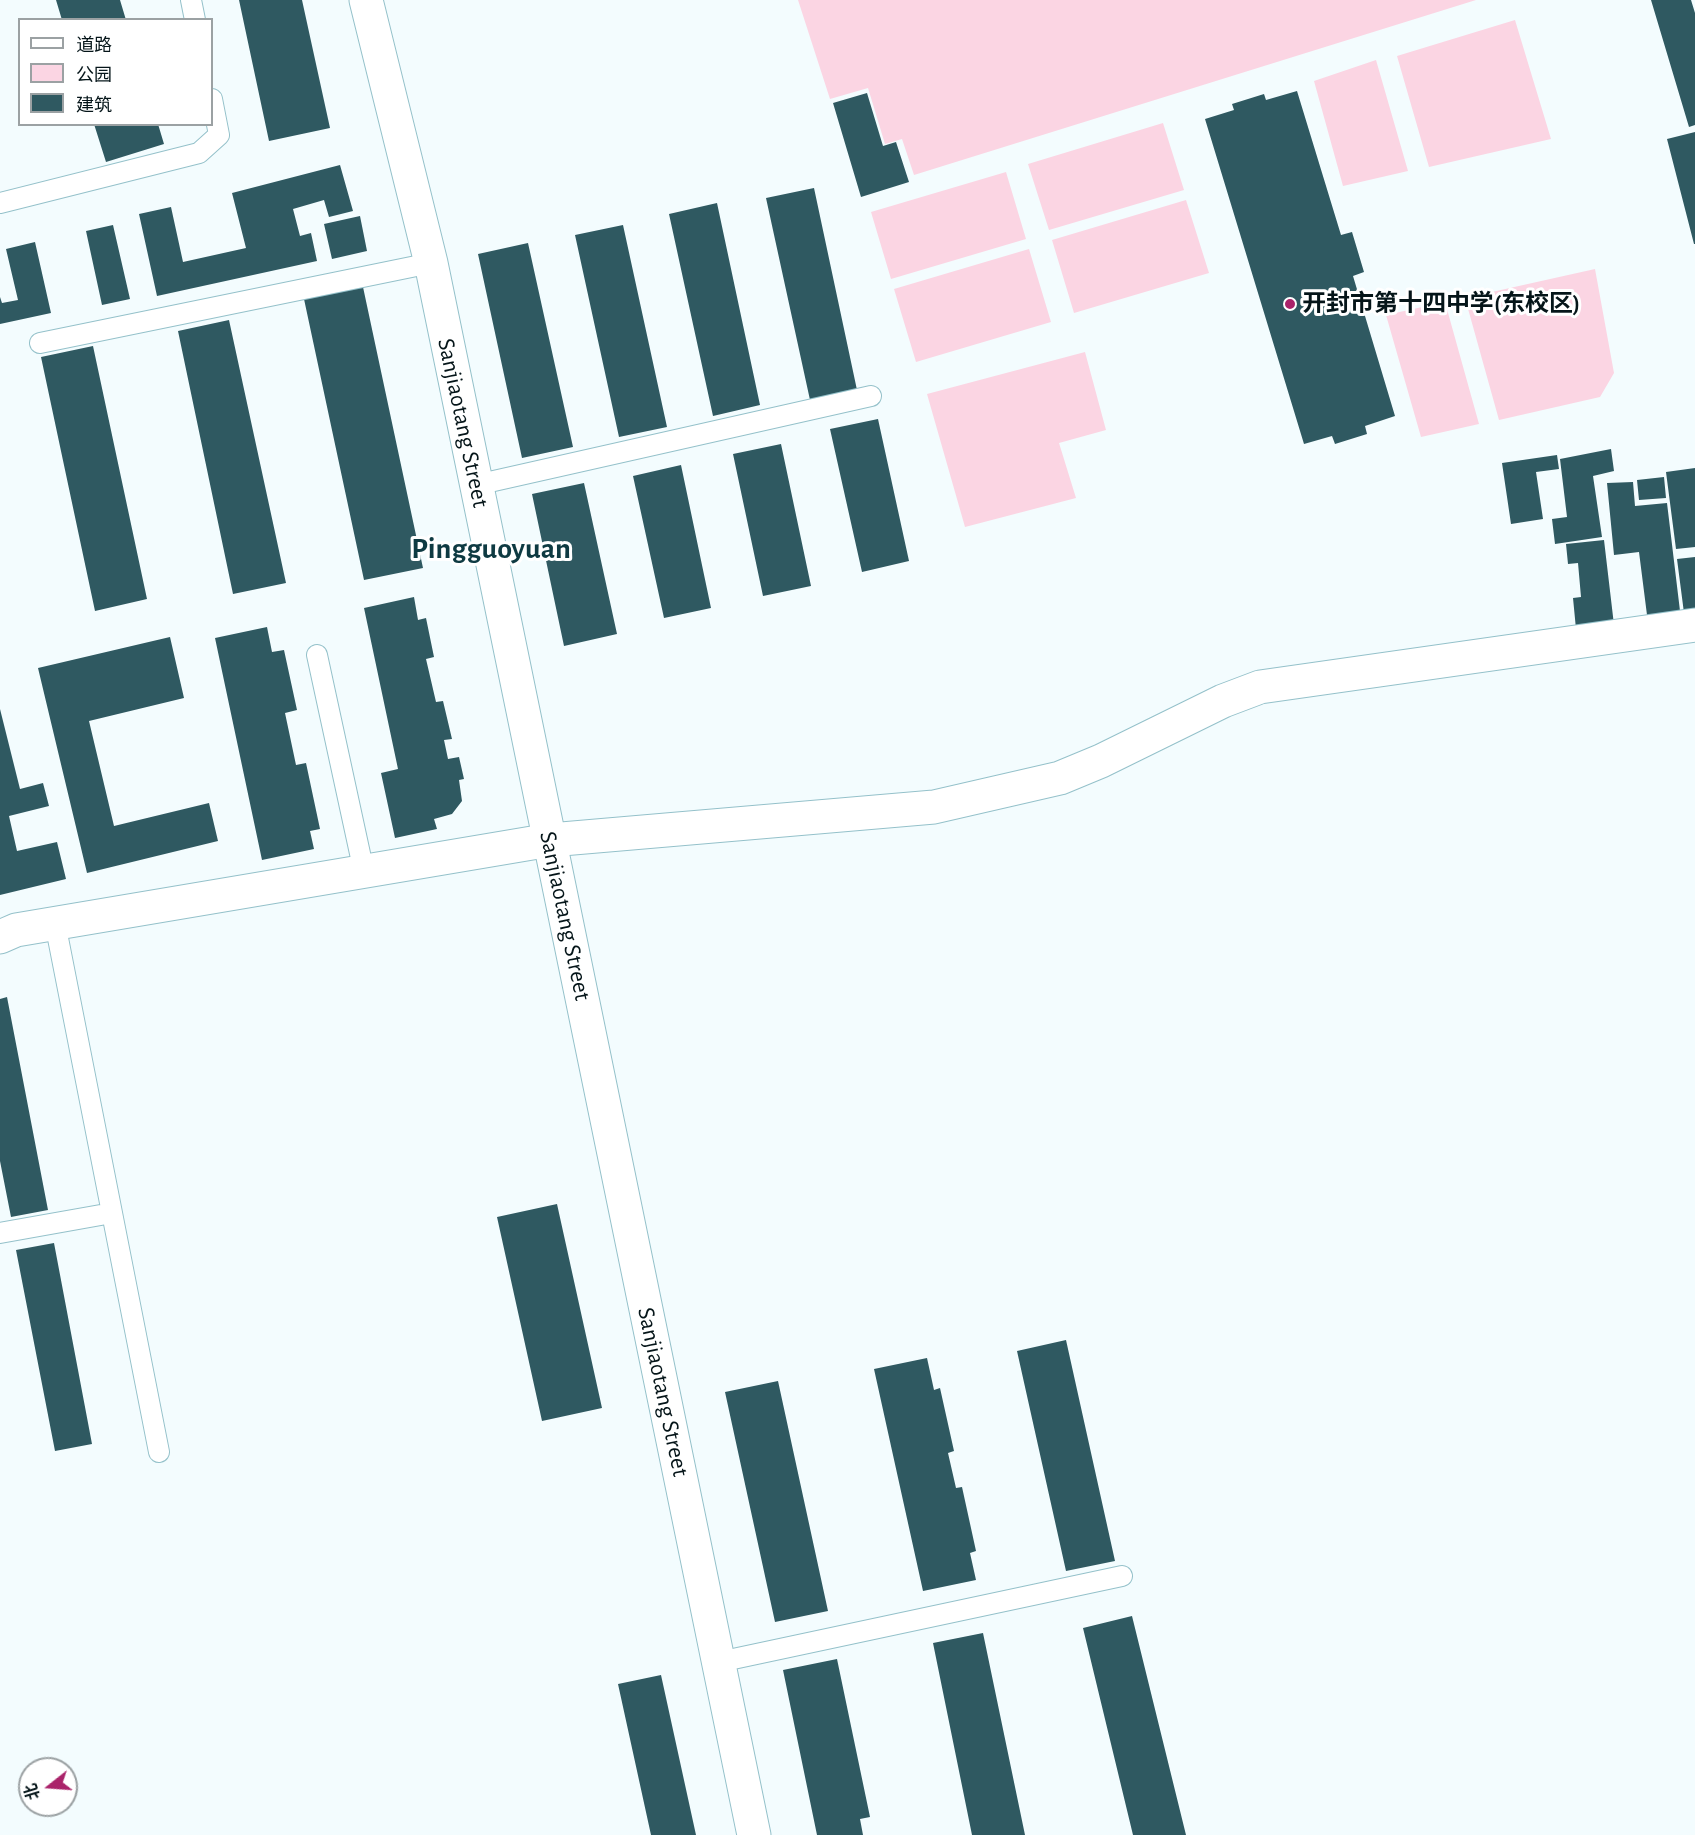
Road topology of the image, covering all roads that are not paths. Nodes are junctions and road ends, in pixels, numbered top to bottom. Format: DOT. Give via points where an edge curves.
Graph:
graph roads {
  1 [pos="191,0"];
  2 [pos="366,0"];
  3 [pos="195,18"];
  4 [pos="213,104"];
  5 [pos="0,203"];
  6 [pos="431,263"];
  7 [pos="40,344"];
  8 [pos="871,396"];
  9 [pos="476,485"];
  10 [pos="1695,626"];
  11 [pos="317,655"];
  12 [pos="550,840"];
  13 [pos="364,872"];
  14 [pos="56,924"];
  15 [pos="0,937"];
  16 [pos="112,1213"];
  17 [pos="0,1233"];
  18 [pos="159,1452"];
  19 [pos="1122,1576"];
  20 [pos="719,1662"];
  21 [pos="754,1835"];
  1 -- 3 [label="lane"];
  2 -- 6 [label="street, Sanjiaotang Street"];
  4 -- 5 [label="lane" via="219,135 200,153"];
  6 -- 7 [label="lane"];
  6 -- 9 [label="street, Sanjiaotang Street"];
  8 -- 9 [label="lane"];
  9 -- 12 [label="street, Sanjiaotang Street"];
  10 -- 12 [label="street" via="1260,687 1060,778 933,807"];
  11 -- 13 [label="lane"];
  12 -- 13 [label="street"];
  12 -- 20 [label="street, Sanjiaotang Street"];
  13 -- 14 [label="street"];
  14 -- 15 [label="street" via="16,930"];
  14 -- 16 [label="lane"];
  16 -- 17 [label="lane"];
  16 -- 18 [label="lane"];
  19 -- 20 [label="lane"];
  20 -- 21 [label="street, Sanjiaotang Street"];
}
